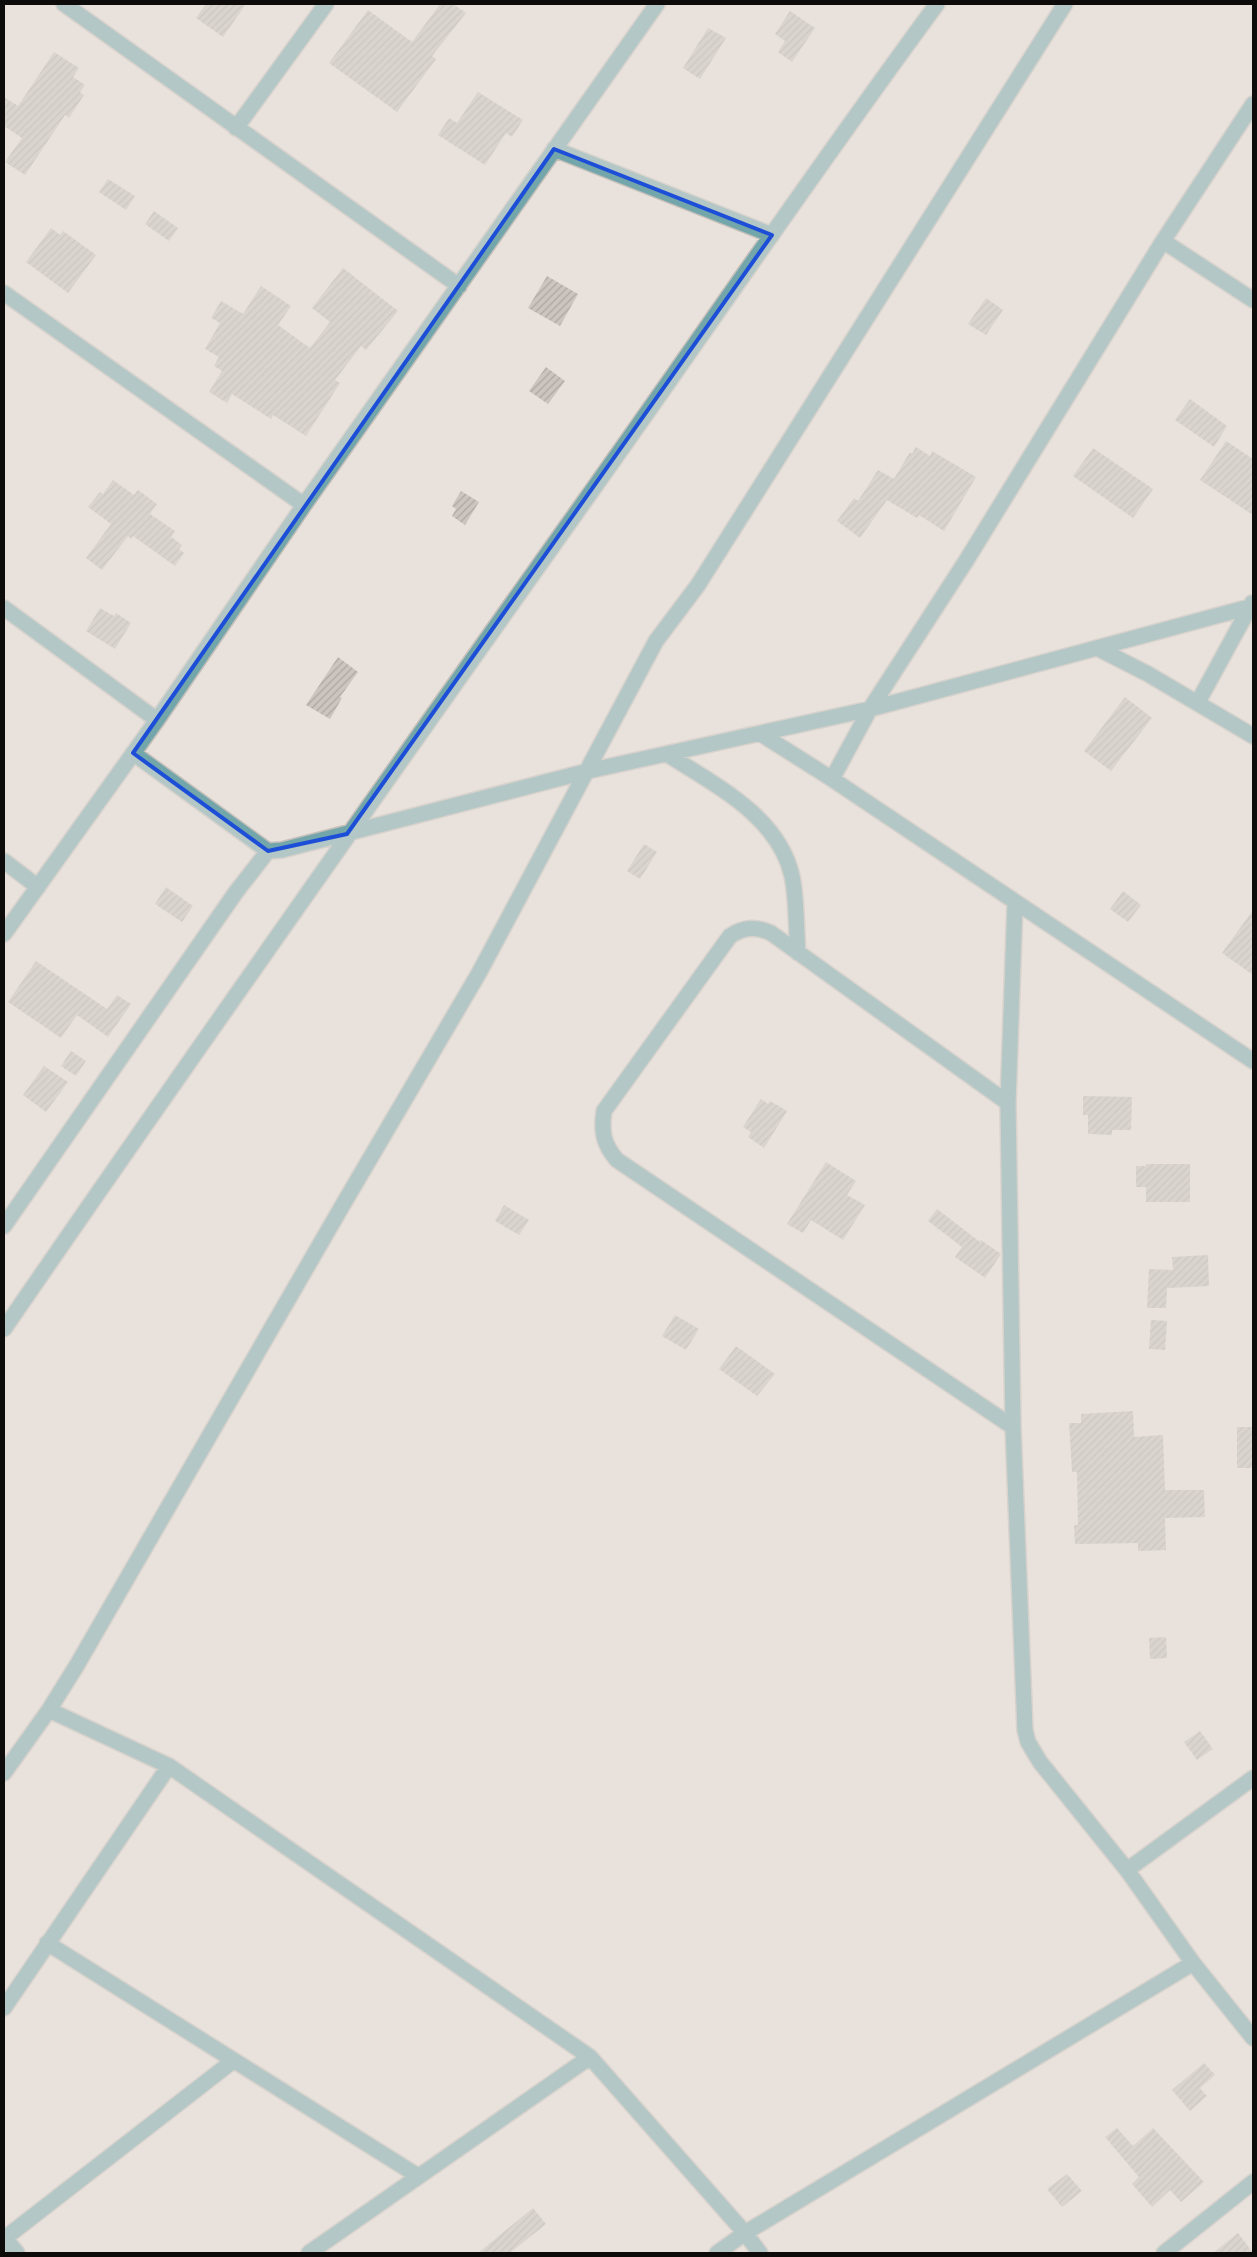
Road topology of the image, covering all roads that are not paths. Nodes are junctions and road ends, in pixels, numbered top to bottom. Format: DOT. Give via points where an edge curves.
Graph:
graph roads {
  1 [pos="64,4"];
  2 [pos="326,4"];
  3 [pos="657,4"];
  4 [pos="937,4"];
  5 [pos="1065,4"];
  6 [pos="1253,104"];
  7 [pos="236,128"];
  8 [pos="554,149"];
  9 [pos="772,235"];
  10 [pos="1163,241"];
  11 [pos="459,286"];
  12 [pos="4,293"];
  13 [pos="1253,300"];
  14 [pos="304,505"];
  15 [pos="1252,605"];
  16 [pos="4,608"];
  17 [pos="1097,648"];
  18 [pos="1198,702"];
  19 [pos="870,709"];
  20 [pos="157,720"];
  21 [pos="761,734"];
  22 [pos="1253,736"];
  23 [pos="133,753"];
  24 [pos="667,754"];
  25 [pos="588,771"];
  26 [pos="832,779"];
  27 [pos="347,834"];
  28 [pos="268,851"];
  29 [pos="4,860"];
  30 [pos="38,886"];
  31 [pos="1015,902"];
  32 [pos="4,934"];
  33 [pos="798,953"];
  34 [pos="1253,1061"];
  35 [pos="1008,1103"];
  36 [pos="4,1226"];
  37 [pos="4,1328"];
  38 [pos="1013,1427"];
  39 [pos="49,1710"];
  40 [pos="169,1766"];
  41 [pos="4,1773"];
  42 [pos="1253,1778"];
  43 [pos="1127,1870"];
  44 [pos="47,1943"];
  45 [pos="1193,1963"];
  46 [pos="4,2008"];
  47 [pos="1253,2038"];
  48 [pos="590,2057"];
  49 [pos="234,2061"];
  50 [pos="418,2176"];
  51 [pos="1253,2182"];
  52 [pos="745,2233"];
  53 [pos="4,2238"];
  54 [pos="17,2253"];
  55 [pos="309,2253"];
  56 [pos="717,2253"];
  57 [pos="760,2253"];
  58 [pos="1164,2253"];
  1 -- 7 [label="street"];
  2 -- 7 [label="street"];
  3 -- 8 [label="street"];
  4 -- 9 [label="street" via="832,146"];
  5 -- 25 [label="street" via="709,568 656,641"];
  6 -- 10 [label="street"];
  7 -- 11 [label="street"];
  8 -- 9 [label="street"];
  8 -- 11 [label="street"];
  9 -- 27 [label="street"];
  10 -- 13 [label="street"];
  10 -- 19 [label="street"];
  11 -- 14 [label="street"];
  12 -- 14 [label="street"];
  14 -- 20 [label="street"];
  15 -- 17 [label="street"];
  15 -- 18 [label="street"];
  16 -- 20 [label="street"];
  17 -- 18 [label="street"];
  17 -- 19 [label="street"];
  18 -- 22 [label="street"];
  19 -- 21 [label="street"];
  19 -- 26 [label="street"];
  20 -- 23 [label="street"];
  21 -- 24 [label="street"];
  21 -- 26 [label="street"];
  23 -- 28 [label="street"];
  23 -- 30 [label="street"];
  24 -- 25 [label="street"];
  24 -- 33 [label="street" via="755,814 774,837 792,877"];
  25 -- 27 [label="street"];
  25 -- 39 [label="street" via="479,973"];
  26 -- 31 [label="street"];
  27 -- 28 [label="street" via="292,849"];
  27 -- 37 [label="street"];
  28 -- 36 [label="street" via="236,892"];
  29 -- 30 [label="street"];
  30 -- 32 [label="street"];
  31 -- 34 [label="street"];
  31 -- 35 [label="street"];
  33 -- 35 [label="street"];
  33 -- 38 [label="street" via="761,928 738,930 730,936 604,1111 603,1138 618,1160"];
  35 -- 38 [label="street"];
  38 -- 43 [label="street" via="1024,1719 1028,1742 1040,1762"];
  39 -- 40 [label="street"];
  39 -- 41 [label="street"];
  40 -- 44 [label="street"];
  40 -- 48 [label="street"];
  42 -- 43 [label="street"];
  43 -- 45 [label="street"];
  44 -- 46 [label="street"];
  44 -- 49 [label="street"];
  45 -- 47 [label="street"];
  45 -- 52 [label="street"];
  48 -- 50 [label="street"];
  48 -- 52 [label="street"];
  49 -- 50 [label="street"];
  49 -- 53 [label="street"];
  50 -- 55 [label="street"];
  51 -- 58 [label="street"];
  52 -- 56 [label="street"];
  52 -- 57 [label="street"];
  53 -- 54 [label="street"];
}
